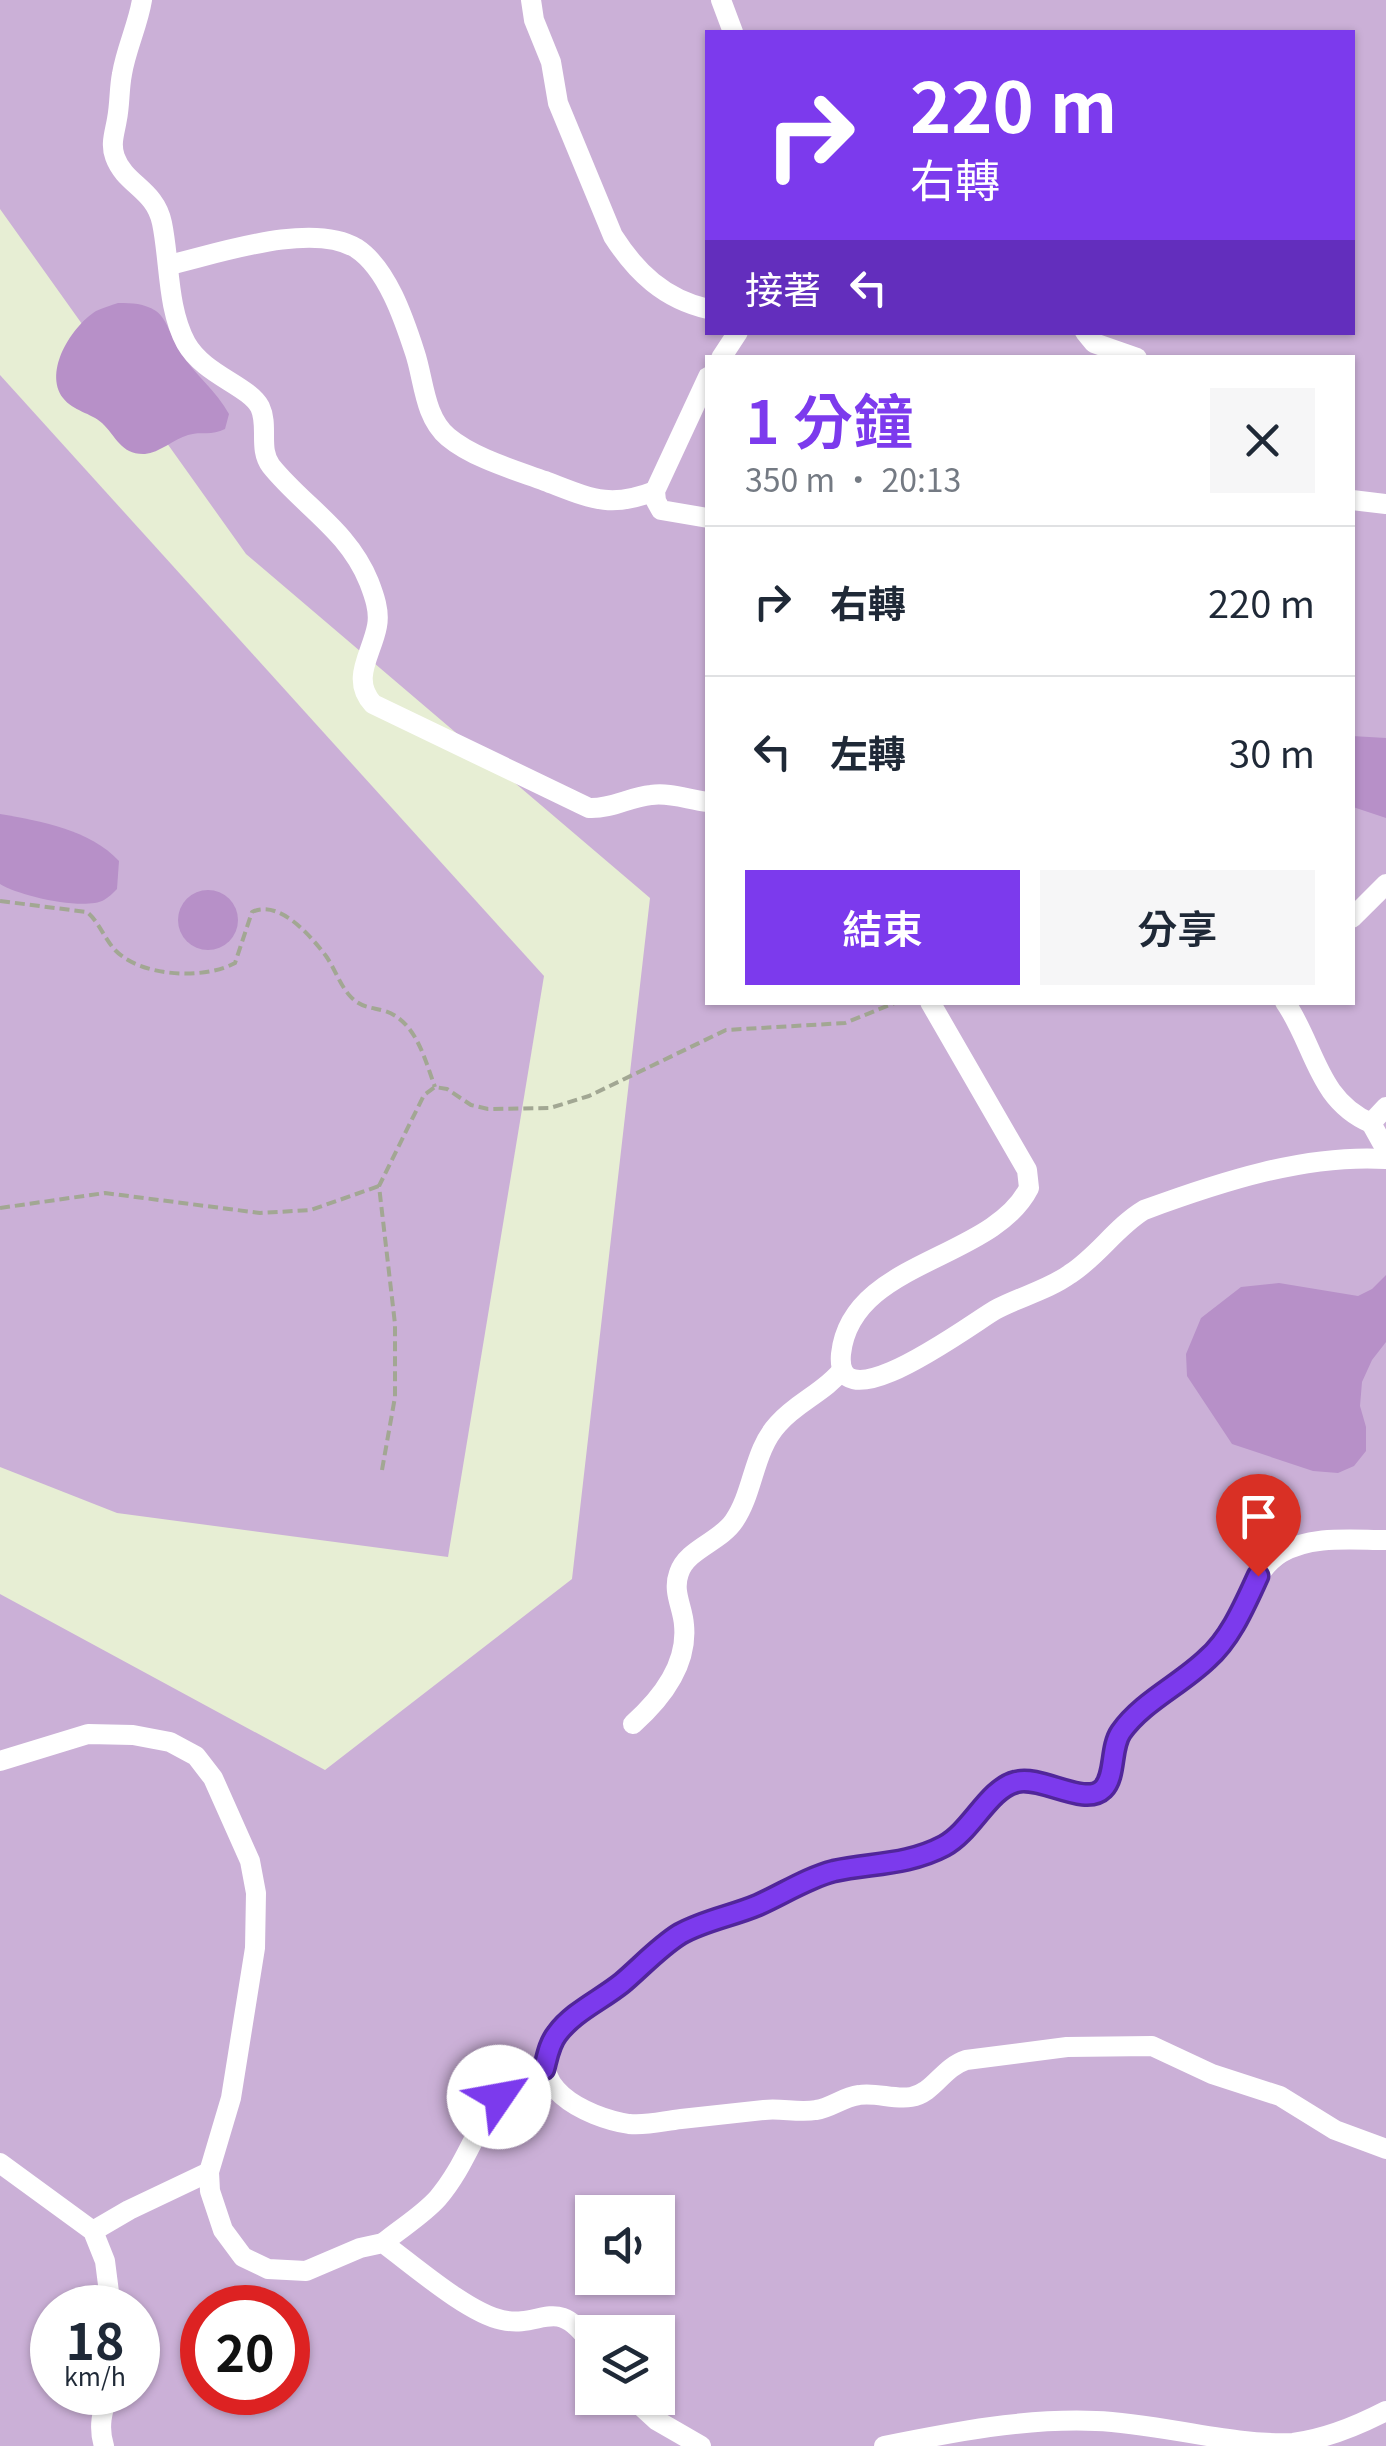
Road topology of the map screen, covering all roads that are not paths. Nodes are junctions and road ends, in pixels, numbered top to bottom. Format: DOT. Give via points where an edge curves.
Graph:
graph roads {
  1 [pos="142,0"];
  2 [pos="531,0"];
  3 [pos="721,0"];
  4 [pos="733,30"];
  5 [pos="169,265"];
  6 [pos="705,308"];
  7 [pos="1087,335"];
  8 [pos="1128,355"];
  9 [pos="705,383"];
  10 [pos="654,491"];
  11 [pos="1355,500"];
  12 [pos="1386,504"];
  13 [pos="705,517"];
  14 [pos="705,801"];
  15 [pos="1386,884"];
  16 [pos="1355,915"];
  17 [pos="932,1005"];
  18 [pos="1292,1007"];
  19 [pos="1386,1106"];
  20 [pos="1371,1123"];
  21 [pos="1386,1150"];
  22 [pos="1386,1159"];
  23 [pos="842,1370"];
  24 [pos="1386,1540"];
  25 [pos="633,1724"];
  26 [pos="0,1761"];
  27 [pos="544,2069"];
  28 [pos="1386,2149"];
  29 [pos="0,2164"];
  30 [pos="210,2172"];
  31 [pos="94,2231"];
  32 [pos="383,2243"];
  33 [pos="108,2285"];
  34 [pos="575,2328"];
  35 [pos="1386,2411"];
  36 [pos="102,2415"];
  37 [pos="651,2415"];
  38 [pos="104,2446"];
  39 [pos="701,2446"];
  40 [pos="884,2446"];
  1 -- 5 [label="lane" via="122,73 113,150 159,210"];
  2 -- 6 [label="lane" via="558,103 613,236 654,285"];
  3 -- 4 [label="lane"];
  5 -- 10 [label="lane" via="292,238 356,248 381,274 416,354 433,418 446,436 603,501 628,502"];
  5 -- 14 [label="lane" via="186,342 260,407 269,464 333,528 369,582 378,624 361,684 373,704 588,808 664,794"];
  7 -- 8 [label="lane"];
  9 -- 10 [label="lane"];
  10 -- 13 [label="lane" via="661,510"];
  11 -- 12 [label="lane"];
  15 -- 16 [label="lane"];
  17 -- 23 [label="lane" via="1027,1170 1029,1188 1006,1216 882,1288 858,1310 846,1332"];
  18 -- 20 [label="lane" via="1322,1080 1354,1116"];
  19 -- 20 [label="lane"];
  20 -- 21 [label="lane"];
  22 -- 23 [label="lane" via="1302,1164 1144,1210 1067,1277 994,1310 907,1365 863,1380"];
  23 -- 25 [label="lane" via="776,1425 733,1523 684,1563 676,1590 684,1622 678,1663 654,1705"];
  24 -- 27 [label="lane" via="1313,1541 1268,1563 1222,1643 1118,1735 1103,1790 1079,1794 1021,1780 1007,1785 947,1845 905,1861 811,1878 679,1935 571,2019 555,2036"];
  26 -- 30 [label="lane" via="88,1734 133,1735 170,1742 196,1756 213,1778 250,1861 256,1893 255,1948 231,2098"];
  27 -- 28 [label="lane" via="548,2082 588,2112 652,2124 812,2111 859,2095 917,2096 966,2060 1134,2044 1269,2091 1335,2130"];
  27 -- 32 [label="lane" via="499,2097 437,2199"];
  29 -- 31 [label="lane"];
  30 -- 31 [label="lane"];
  30 -- 32 [label="lane" via="224,2230 243,2257 268,2269 306,2271"];
  31 -- 33 [label="lane"];
  32 -- 34 [label="lane" via="500,2320 564,2317"];
  35 -- 40 [label="lane" via="1290,2444 1094,2420 964,2430"];
  36 -- 38 [label="lane"];
  37 -- 39 [label="lane"];
}
